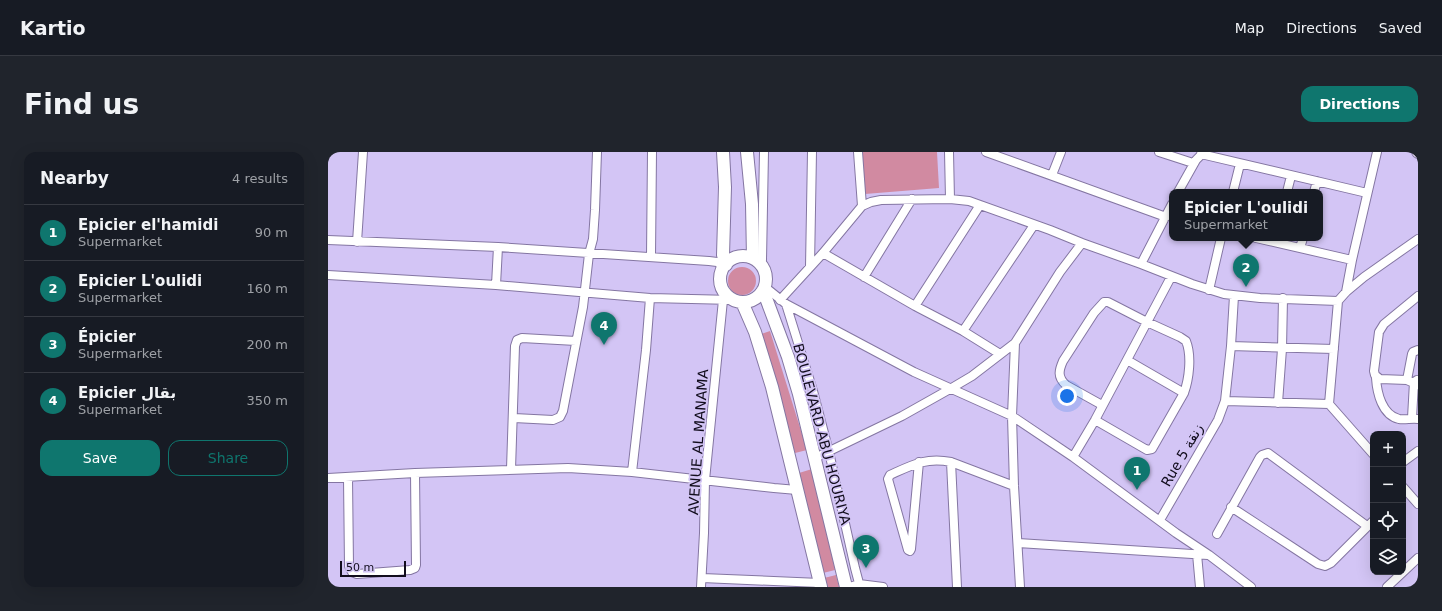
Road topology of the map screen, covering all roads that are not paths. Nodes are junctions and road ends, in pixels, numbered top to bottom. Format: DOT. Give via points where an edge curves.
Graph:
graph roads {
  1 [pos="363,152"];
  2 [pos="598,152"];
  3 [pos="652,152"];
  4 [pos="723,152"];
  5 [pos="747,152"];
  6 [pos="764,152"];
  7 [pos="812,152"];
  8 [pos="858,152"];
  9 [pos="949,152"];
  10 [pos="986,152"];
  11 [pos="1061,152"];
  12 [pos="1158,152"];
  13 [pos="1377,152"];
  14 [pos="1198,156"];
  15 [pos="1240,164"];
  16 [pos="1052,175"];
  17 [pos="1291,176"];
  18 [pos="1317,181"];
  19 [pos="1180,189"];
  20 [pos="1234,189"];
  21 [pos="1288,189"];
  22 [pos="1315,189"];
  23 [pos="1367,193"];
  24 [pos="912,199"];
  25 [pos="950,199"];
  26 [pos="980,205"];
  27 [pos="862,206"];
  28 [pos="1169,210"];
  29 [pos="1166,217"];
  30 [pos="1034,225"];
  31 [pos="1418,232"];
  32 [pos="328,240"];
  33 [pos="1416,240"];
  34 [pos="1220,241"];
  35 [pos="1279,241"];
  36 [pos="1302,241"];
  37 [pos="357,242"];
  38 [pos="1082,243"];
  39 [pos="498,247"];
  40 [pos="1300,248"];
  41 [pos="823,253"];
  42 [pos="589,254"];
  43 [pos="651,257"];
  44 [pos="1352,260"];
  45 [pos="757,262"];
  46 [pos="1141,264"];
  47 [pos="725,266"];
  48 [pos="810,267"];
  49 [pos="328,275"];
  50 [pos="1171,276"];
  51 [pos="864,278"];
  52 [pos="496,285"];
  53 [pos="764,289"];
  54 [pos="1208,290"];
  55 [pos="1346,292"];
  56 [pos="585,293"];
  57 [pos="1234,296"];
  58 [pos="1418,296"];
  59 [pos="650,298"];
  60 [pos="1283,298"];
  61 [pos="733,301"];
  62 [pos="1338,301"];
  63 [pos="783,302"];
  64 [pos="915,306"];
  65 [pos="1147,322"];
  66 [pos="963,331"];
  67 [pos="576,341"];
  68 [pos="1014,343"];
  69 [pos="1231,346"];
  70 [pos="1282,349"];
  71 [pos="1334,350"];
  72 [pos="1418,350"];
  73 [pos="1000,354"];
  74 [pos="1127,360"];
  75 [pos="1376,378"];
  76 [pos="1414,382"];
  77 [pos="950,389"];
  78 [pos="1184,393"];
  79 [pos="1226,402"];
  80 [pos="1278,403"];
  81 [pos="1329,404"];
  82 [pos="1102,405"];
  83 [pos="1012,416"];
  84 [pos="514,418"];
  85 [pos="1415,419"];
  86 [pos="1095,420"];
  87 [pos="1370,451"];
  88 [pos="1418,451"];
  89 [pos="829,452"];
  90 [pos="1073,457"];
  91 [pos="815,458"];
  92 [pos="1406,460"];
  93 [pos="919,462"];
  94 [pos="951,462"];
  95 [pos="511,469"];
  96 [pos="632,472"];
  97 [pos="415,473"];
  98 [pos="328,478"];
  99 [pos="348,478"];
  100 [pos="706,480"];
  101 [pos="1014,486"];
  102 [pos="797,490"];
  103 [pos="1406,493"];
  104 [pos="1418,504"];
  105 [pos="1231,508"];
  106 [pos="1160,520"];
  107 [pos="1370,524"];
  108 [pos="1217,534"];
  109 [pos="1018,543"];
  110 [pos="1197,554"];
  111 [pos="1209,555"];
  112 [pos="1418,558"];
  113 [pos="1406,569"];
  114 [pos="1400,575"];
  115 [pos="702,578"];
  116 [pos="820,585"];
  117 [pos="860,586"];
  118 [pos="701,587"];
  119 [pos="846,587"];
  120 [pos="849,587"];
  121 [pos="883,587"];
  122 [pos="957,587"];
  123 [pos="1020,587"];
  124 [pos="1200,587"];
  125 [pos="1251,587"];
  126 [pos="1387,587"];
  1 -- 37 [label="street"];
  2 -- 42 [label="street" via="595,210"];
  3 -- 43 [label="street"];
  4 -- 47 [label="main road"];
  5 -- 45 [label="main road"];
  6 -- 45 [label="street" via="762,260"];
  7 -- 48 [label="street"];
  8 -- 27 [label="street"];
  9 -- 25 [label="street"];
  10 -- 16 [label="street"];
  11 -- 16 [label="street"];
  12 -- 14 [label="street"];
  13 -- 23 [label="street"];
  14 -- 15 [label="street"];
  14 -- 19 [label="street"];
  15 -- 17 [label="street"];
  15 -- 20 [label="street"];
  16 -- 29 [label="street"];
  17 -- 18 [label="street"];
  17 -- 21 [label="street"];
  18 -- 22 [label="street"];
  18 -- 23 [label="street"];
  23 -- 44 [label="street"];
  24 -- 25 [label="street"];
  24 -- 27 [label="street" via="880,200"];
  24 -- 51 [label="street"];
  25 -- 26 [label="street"];
  26 -- 30 [label="street"];
  26 -- 64 [label="street"];
  27 -- 41 [label="street"];
  28 -- 29 [label="street"];
  29 -- 46 [label="street"];
  30 -- 38 [label="street"];
  30 -- 66 [label="street"];
  31 -- 33 [label="street"];
  32 -- 37 [label="street"];
  33 -- 55 [label="street"];
  34 -- 54 [label="street"];
  35 -- 40 [label="street"];
  36 -- 40 [label="street"];
  37 -- 39 [label="street"];
  38 -- 46 [label="street"];
  38 -- 68 [label="street"];
  39 -- 42 [label="street"];
  39 -- 52 [label="street"];
  40 -- 44 [label="street"];
  41 -- 48 [label="street"];
  41 -- 51 [label="street"];
  42 -- 43 [label="street"];
  42 -- 56 [label="street"];
  43 -- 47 [label="street" via="710,261"];
  44 -- 55 [label="street"];
  45 -- 47 [label="main road" via="745,256 737,257"];
  45 -- 53 [label="main road" via="766,277"];
  46 -- 50 [label="street"];
  47 -- 61 [label="main road" via="720,277 721,286"];
  48 -- 63 [label="street"];
  49 -- 52 [label="street"];
  50 -- 54 [label="street"];
  50 -- 65 [label="street"];
  51 -- 64 [label="street"];
  52 -- 56 [label="street"];
  53 -- 61 [label="main road" via="754,300"];
  53 -- 63 [label="street"];
  53 -- 91 [label="main road, BOULEVARD ABU HOURIYA" via="788,357"];
  54 -- 57 [label="street"];
  55 -- 62 [label="street"];
  56 -- 59 [label="street"];
  56 -- 67 [label="street"];
  57 -- 60 [label="street"];
  57 -- 69 [label="street, Rue 5 زنقة"];
  58 -- 75 [label="street" via="1384,324 1379,332 1374,371"];
  59 -- 61 [label="street"];
  59 -- 96 [label="street"];
  60 -- 62 [label="street"];
  60 -- 70 [label="street"];
  61 -- 100 [label="street, AVENUE AL MANAMA"];
  61 -- 102 [label="main road" via="755,332 770,380"];
  62 -- 71 [label="street"];
  63 -- 77 [label="street"];
  63 -- 89 [label="street" via="813,391"];
  64 -- 66 [label="street"];
  65 -- 74 [label="street"];
  65 -- 78 [label="street" via="1180,337 1187,344 1188,379"];
  65 -- 82 [label="street" via="1104,302 1063,361 1060,368 1061,381"];
  66 -- 73 [label="street"];
  67 -- 84 [label="street" via="560,417 553,420"];
  67 -- 84 [label="street" via="522,338 517,340 514,346"];
  68 -- 73 [label="street"];
  68 -- 83 [label="street"];
  69 -- 70 [label="street"];
  69 -- 79 [label="street, Rue 5 زنقة"];
  70 -- 71 [label="street"];
  70 -- 80 [label="street"];
  71 -- 81 [label="street"];
  72 -- 76 [label="street" via="1412,354"];
  73 -- 77 [label="street"];
  74 -- 78 [label="street"];
  74 -- 82 [label="street"];
  75 -- 76 [label="street"];
  75 -- 85 [label="street" via="1380,398 1386,410 1394,418"];
  76 -- 85 [label="street"];
  77 -- 83 [label="street"];
  77 -- 89 [label="street"];
  78 -- 86 [label="street" via="1150,450"];
  79 -- 80 [label="street"];
  79 -- 106 [label="street, Rue 5 زنقة"];
  80 -- 81 [label="street"];
  81 -- 87 [label="street"];
  82 -- 86 [label="street"];
  83 -- 90 [label="street"];
  83 -- 101 [label="street"];
  84 -- 95 [label="street"];
  86 -- 90 [label="street"];
  88 -- 92 [label="street"];
  89 -- 91 [label="street"];
  89 -- 117 [label="street"];
  90 -- 106 [label="street"];
  91 -- 119 [label="main road, BOULEVARD ABU HOURIYA"];
  93 -- 93 [label="street" via="911,550 910,551 888,476"];
  93 -- 94 [label="street"];
  94 -- 101 [label="street"];
  94 -- 122 [label="street"];
  95 -- 96 [label="street" via="568,468"];
  95 -- 97 [label="street"];
  96 -- 100 [label="street"];
  97 -- 99 [label="street"];
  97 -- 99 [label="street" via="415,568 357,574 352,572 349,566"];
  98 -- 99 [label="street"];
  100 -- 102 [label="street"];
  100 -- 115 [label="street, AVENUE AL MANAMA"];
  101 -- 109 [label="street"];
  102 -- 116 [label="main road"];
  103 -- 104 [label="street"];
  105 -- 107 [label="street" via="1325,566"];
  105 -- 107 [label="street" via="1260,457 1268,453"];
  105 -- 108 [label="street"];
  106 -- 111 [label="street"];
  109 -- 110 [label="street"];
  109 -- 123 [label="street"];
  110 -- 111 [label="street"];
  110 -- 124 [label="street"];
  111 -- 125 [label="street"];
  112 -- 113 [label="street"];
  114 -- 126 [label="street"];
  115 -- 116 [label="street"];
  115 -- 118 [label="street, AVENUE AL MANAMA"];
  117 -- 120 [label="street"];
  117 -- 121 [label="street"];
}
